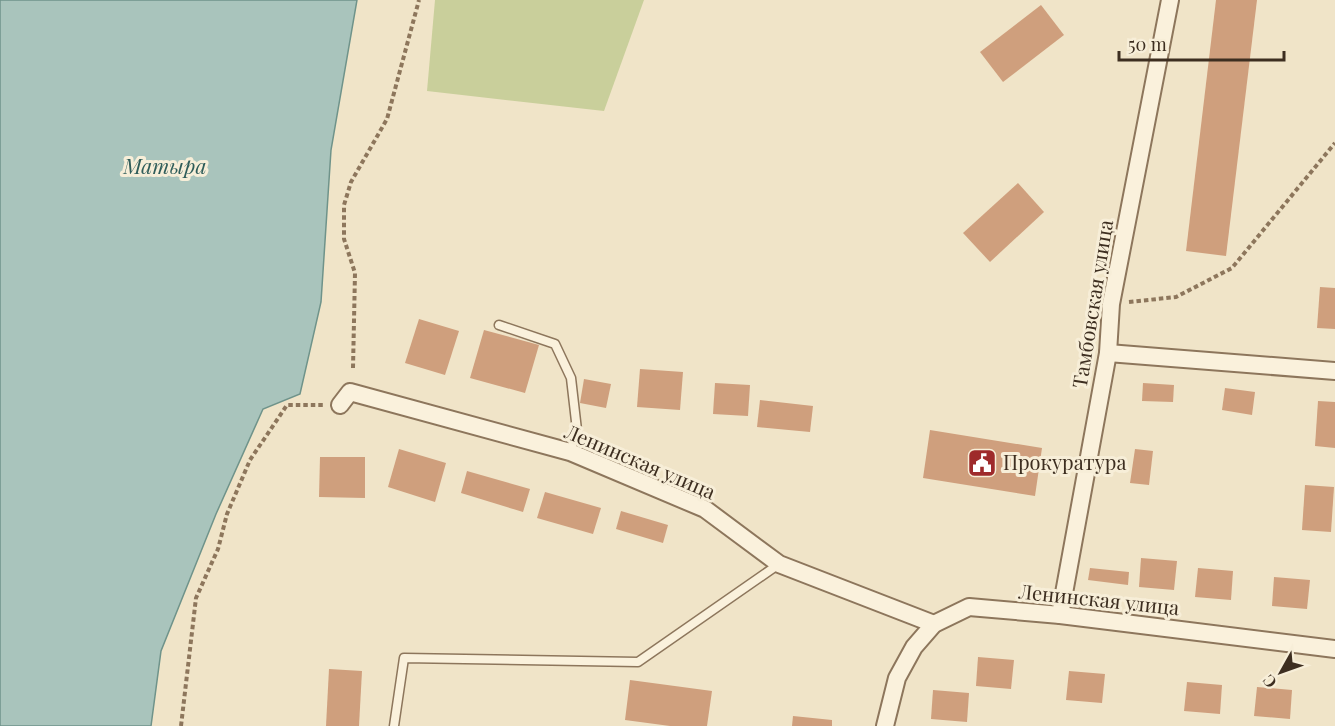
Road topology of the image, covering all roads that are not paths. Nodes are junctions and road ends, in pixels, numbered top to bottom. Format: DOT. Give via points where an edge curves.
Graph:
graph roads {
  1 [pos="1170,0"];
  2 [pos="500,325"];
  3 [pos="1108,353"];
  4 [pos="1335,371"];
  5 [pos="340,405"];
  6 [pos="570,452"];
  7 [pos="779,564"];
  8 [pos="1060,615"];
  9 [pos="934,624"];
  10 [pos="1335,649"];
  11 [pos="394,726"];
  12 [pos="885,726"];
  1 -- 3 [label="street, Тамбовская улица" via="1111,304"];
  2 -- 6 [label="lane" via="555,344 571,378 578,430"];
  3 -- 4 [label="street"];
  3 -- 8 [label="street, Тамбовская улица"];
  5 -- 6 [label="street, Ленинская улица" via="350,392"];
  6 -- 7 [label="street, Ленинская улица" via="705,509"];
  7 -- 9 [label="street, Ленинская улица"];
  7 -- 11 [label="lane" via="638,662 404,658"];
  8 -- 9 [label="street, Ленинская улица" via="969,606"];
  8 -- 10 [label="street, Ленинская улица"];
  9 -- 12 [label="street" via="914,647 897,678"];
}
